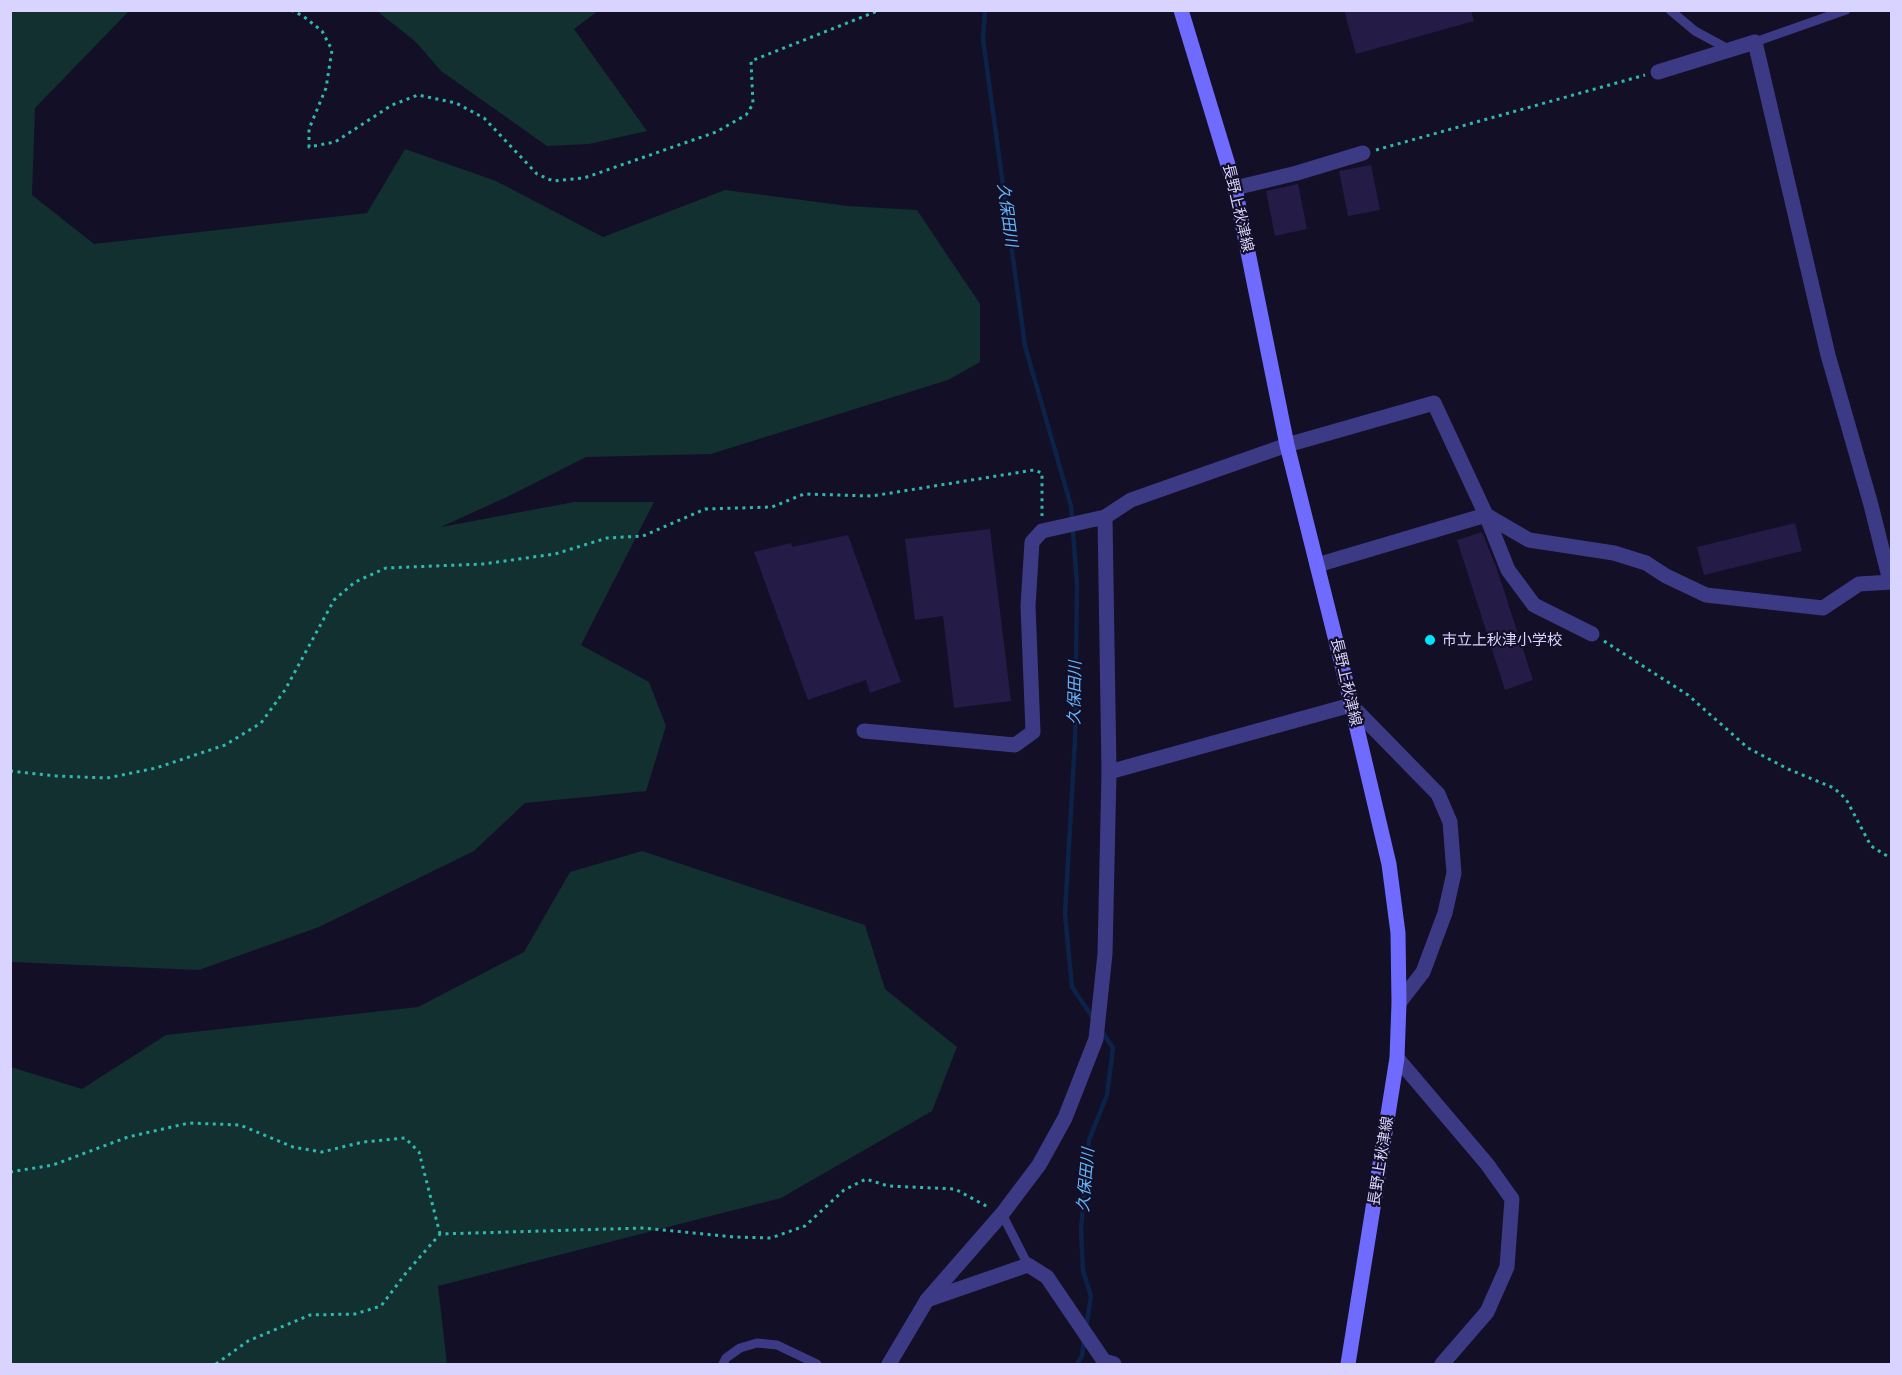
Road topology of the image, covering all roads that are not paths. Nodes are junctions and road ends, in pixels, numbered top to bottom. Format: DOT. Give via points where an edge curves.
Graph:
graph roads {
  1 [pos="1181,10"];
  2 [pos="1670,10"];
  3 [pos="1846,10"];
  4 [pos="1755,42"];
  5 [pos="1730,50"];
  6 [pos="1658,72"];
  7 [pos="1363,153"];
  8 [pos="1235,188"];
  9 [pos="1287,445"];
  10 [pos="1486,515"];
  11 [pos="1105,517"];
  12 [pos="1317,565"];
  13 [pos="1891,581"];
  14 [pos="1592,634"];
  15 [pos="1351,705"];
  16 [pos="864,730"];
  17 [pos="1108,772"];
  18 [pos="1399,1003"];
  19 [pos="1397,1058"];
  20 [pos="1002,1214"];
  21 [pos="1028,1265"];
  22 [pos="927,1300"];
  23 [pos="723,1365"];
  24 [pos="818,1365"];
  25 [pos="889,1365"];
  26 [pos="1114,1365"];
  27 [pos="1348,1365"];
  28 [pos="1442,1365"];
  1 -- 8 [label="main road, 長野上秋津線"];
  2 -- 5 [label="lane" via="1695,31"];
  3 -- 4 [label="lane"];
  4 -- 5 [label="street"];
  4 -- 13 [label="street" via="1828,355"];
  5 -- 6 [label="street"];
  7 -- 8 [label="street"];
  8 -- 9 [label="main road, 長野上秋津線"];
  9 -- 10 [label="street" via="1434,403"];
  9 -- 11 [label="street" via="1131,500"];
  9 -- 12 [label="main road, 長野上秋津線"];
  10 -- 12 [label="street"];
  10 -- 13 [label="street" via="1529,540 1646,562 1706,595 1823,608 1859,584"];
  10 -- 14 [label="street" via="1508,570 1534,604"];
  11 -- 16 [label="street" via="1042,531 1032,542 1028,606 1033,732 1015,745"];
  11 -- 17 [label="street"];
  12 -- 15 [label="main road, 長野上秋津線"];
  15 -- 17 [label="street"];
  15 -- 18 [label="main road, 長野上秋津線" via="1389,864 1398,933"];
  15 -- 18 [label="street" via="1438,794 1450,822 1454,873 1445,913 1423,972"];
  17 -- 20 [label="street" via="1106,954 1096,1039 1065,1118 1039,1165"];
  18 -- 19 [label="main road, 長野上秋津線"];
  19 -- 27 [label="main road, 長野上秋津線"];
  19 -- 28 [label="street" via="1512,1199 1507,1267 1487,1312"];
  20 -- 21 [label="lane"];
  20 -- 22 [label="street"];
  21 -- 22 [label="street"];
  21 -- 26 [label="street" via="1047,1277 1104,1361"];
  22 -- 25 [label="street"];
  23 -- 24 [label="lane" via="740,1348 757,1343 777,1345"];
}
